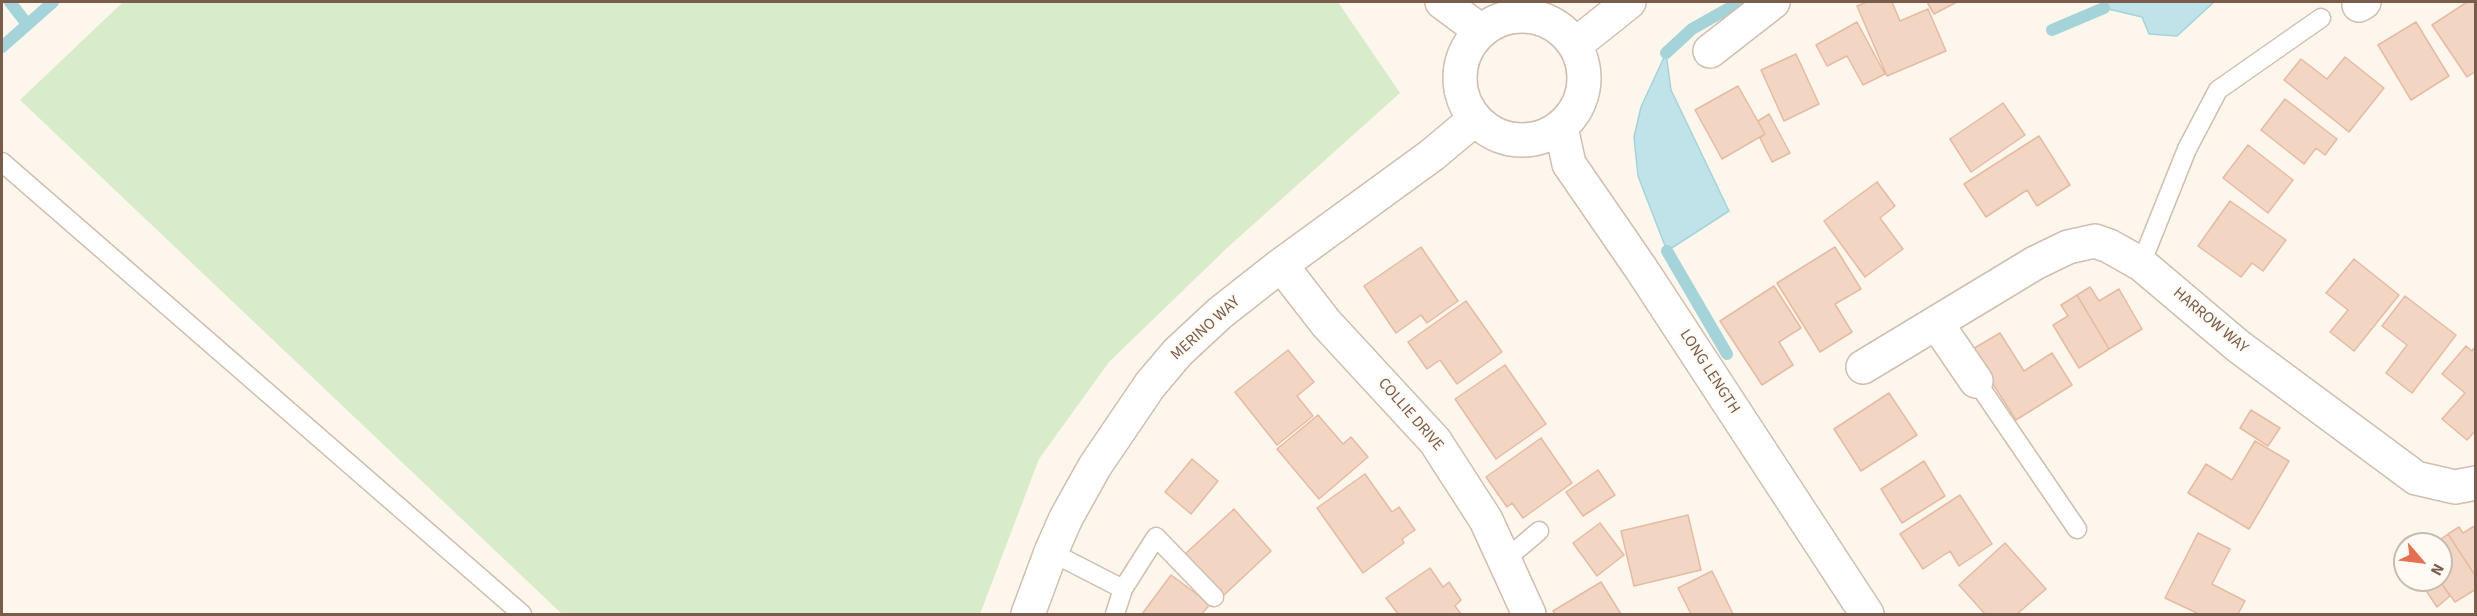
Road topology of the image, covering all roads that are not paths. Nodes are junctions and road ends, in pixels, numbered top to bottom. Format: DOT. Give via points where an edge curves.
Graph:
graph roads {
  1 [pos="1443,2"];
  2 [pos="1629,2"];
  3 [pos="1773,2"];
  4 [pos="2321,18"];
  5 [pos="1481,31"];
  6 [pos="1575,45"];
  7 [pos="1710,51"];
  8 [pos="1475,119"];
  9 [pos="1561,127"];
  10 [pos="2,162"];
  11 [pos="2140,264"];
  12 [pos="1281,265"];
  13 [pos="1937,324"];
  14 [pos="1863,367"];
  15 [pos="1976,381"];
  16 [pos="2475,483"];
  17 [pos="2077,529"];
  18 [pos="1539,531"];
  19 [pos="1050,552"];
  20 [pos="1505,560"];
  21 [pos="1123,589"];
  22 [pos="1214,597"];
  23 [pos="522,615"];
  24 [pos="1028,615"];
  25 [pos="1115,615"];
  26 [pos="1528,615"];
  27 [pos="1867,615"];
  1 -- 5 [label="street"];
  2 -- 6 [label="street"];
  3 -- 7 [label="street"];
  4 -- 11 [label="lane" via="2218,90 2187,149"];
  5 -- 6 [label="street" via="1500,20 1521,16 1542,19 1561,29"];
  5 -- 8 [label="street" via="1461,64 1460,84"];
  6 -- 9 [label="street" via="1582,61 1582,97 1574,114"];
  8 -- 9 [label="street" via="1489,132 1526,141"];
  8 -- 12 [label="street, MERINO WAY"];
  9 -- 27 [label="street, LONG LENGTH" via="1569,164"];
  10 -- 23 [label="lane"];
  11 -- 13 [label="street, HARROW WAY" via="2095,241 2068,247"];
  11 -- 16 [label="street, HARROW WAY" via="2238,346 2416,478 2455,487"];
  12 -- 19 [label="street, MERINO WAY" via="1220,313 1150,385 1095,466"];
  12 -- 20 [label="street, COLLIE DRIVE" via="1326,322 1435,441 1486,520"];
  13 -- 14 [label="street, HARROW WAY"];
  13 -- 15 [label="street"];
  15 -- 17 [label="lane"];
  18 -- 20 [label="lane"];
  19 -- 21 [label="lane"];
  19 -- 24 [label="street, MERINO WAY"];
  20 -- 26 [label="street, COLLIE DRIVE"];
  21 -- 22 [label="lane" via="1156,537"];
  21 -- 25 [label="lane"];
}
